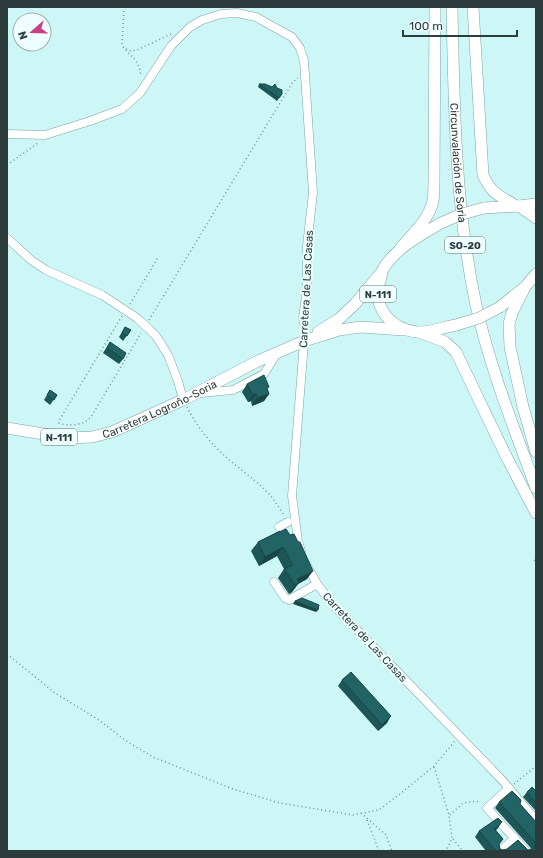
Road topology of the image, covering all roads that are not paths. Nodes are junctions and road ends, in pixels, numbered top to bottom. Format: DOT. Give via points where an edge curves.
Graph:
graph roads {
  1 [pos="435,7"];
  2 [pos="452,7"];
  3 [pos="473,7"];
  4 [pos="7,134"];
  5 [pos="536,204"];
  6 [pos="518,206"];
  7 [pos="536,218"];
  8 [pos="7,238"];
  9 [pos="400,249"];
  10 [pos="383,269"];
  11 [pos="536,274"];
  12 [pos="525,287"];
  13 [pos="403,330"];
  14 [pos="419,332"];
  15 [pos="304,341"];
  16 [pos="276,353"];
  17 [pos="262,360"];
  18 [pos="264,374"];
  19 [pos="223,379"];
  20 [pos="233,390"];
  21 [pos="196,393"];
  22 [pos="183,400"];
  23 [pos="7,428"];
  24 [pos="536,452"];
  25 [pos="524,454"];
  26 [pos="536,480"];
  27 [pos="536,488"];
  28 [pos="536,513"];
  29 [pos="288,522"];
  30 [pos="279,527"];
  31 [pos="274,582"];
  32 [pos="317,584"];
  33 [pos="509,788"];
  34 [pos="536,820"];
  35 [pos="515,838"];
  36 [pos="500,851"];
  37 [pos="526,851"];
  1 -- 9 [label="highway" via="432,201 423,221"];
  2 -- 25 [label="highway, Circunvalación de Soria / SO-20" via="457,171 464,242 476,305 492,366"];
  3 -- 6 [label="highway" via="483,175 491,190"];
  4 -- 15 [label="street, Carretera de Las Casas" via="45,134 90,121 122,108 140,93 171,46 190,27 202,20 221,14 237,13 256,17 292,37 300,48 304,61 313,193 307,246"];
  5 -- 6 [label="highway, N-111"];
  6 -- 7 [label="highway"];
  6 -- 9 [label="highway, N-111, bridge" via="484,208 462,214 413,239"];
  8 -- 22 [label="street" via="46,270 102,295 137,318 156,336 168,355"];
  9 -- 10 [label="highway, N-111"];
  10 -- 13 [label="highway, N-111" via="378,288 382,312"];
  10 -- 15 [label="highway, Carretera Logroño-Soria / N-111" via="370,288 339,319"];
  11 -- 12 [label="highway, N-111"];
  12 -- 14 [label="highway, N-111, bridge" via="500,307 479,318"];
  12 -- 24 [label="highway" via="509,324 510,347"];
  13 -- 14 [label="highway, N-111"];
  13 -- 15 [label="highway, Carretera Logroño-Soria / N-111" via="361,327 339,330"];
  14 -- 28 [label="highway" via="445,342 456,352"];
  15 -- 16 [label="highway, Carretera Logroño-Soria / N-111"];
  15 -- 32 [label="street, Carretera de Las Casas" via="292,496 298,542"];
  16 -- 17 [label="highway, Carretera Logroño-Soria / N-111"];
  16 -- 18 [label="street"];
  17 -- 18 [label="street"];
  17 -- 19 [label="highway, Carretera Logroño-Soria / N-111"];
  18 -- 20 [label="street"];
  19 -- 20 [label="street"];
  19 -- 21 [label="highway, Carretera Logroño-Soria / N-111"];
  20 -- 21 [label="street"];
  21 -- 22 [label="highway, Carretera Logroño-Soria / N-111"];
  22 -- 23 [label="highway, Carretera Logroño-Soria / N-111" via="112,432 92,437 68,438"];
  25 -- 26 [label="highway, Circunvalación de Soria / SO-20"];
  25 -- 27 [label="highway, Circunvalación de Soria / SO-20"];
  29 -- 30 [label="street"];
  31 -- 32 [label="street" via="289,600"];
  32 -- 33 [label="street, Carretera de Las Casas" via="334,606"];
  33 -- 34 [label="street, Carretera de Las Casas"];
  33 -- 35 [label="street" via="487,808"];
  35 -- 36 [label="street"];
  35 -- 37 [label="street"];
}
